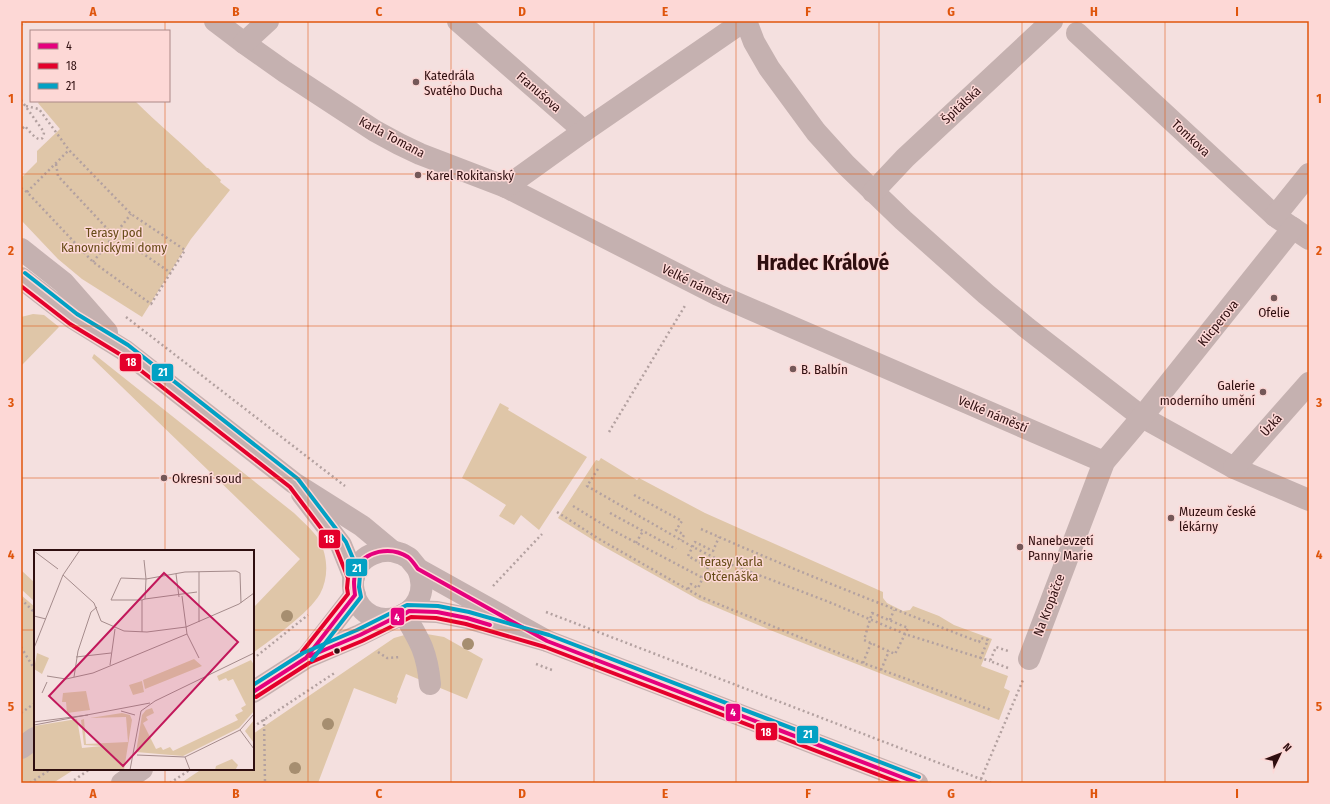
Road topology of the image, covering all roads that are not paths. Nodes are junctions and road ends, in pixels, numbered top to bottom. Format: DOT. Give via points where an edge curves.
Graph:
graph roads {
  1 [pos="215,21"];
  2 [pos="268,21"];
  3 [pos="458,21"];
  4 [pos="745,21"];
  5 [pos="1052,21"];
  6 [pos="1059,21"];
  7 [pos="1084,27"];
  8 [pos="244,43"];
  9 [pos="584,131"];
  10 [pos="1309,174"];
  11 [pos="506,187"];
  12 [pos="873,192"];
  13 [pos="1275,216"];
  14 [pos="1301,233"];
  15 [pos="21,249"];
  16 [pos="21,278"];
  17 [pos="124,350"];
  18 [pos="1309,383"];
  19 [pos="1142,418"];
  20 [pos="1104,462"];
  21 [pos="1234,468"];
  22 [pos="294,483"];
  23 [pos="1309,500"];
  24 [pos="392,551"];
  25 [pos="418,569"];
  26 [pos="354,586"];
  27 [pos="402,615"];
  28 [pos="547,641"];
  29 [pos="306,658"];
  30 [pos="1022,667"];
  31 [pos="430,684"];
  32 [pos="254,691"];
  33 [pos="34,739"];
  34 [pos="21,748"];
  35 [pos="141,770"];
  36 [pos="122,783"];
  37 [pos="918,783"];
  1 -- 8 [label="street, Karla Tomana"];
  2 -- 8 [label="street"];
  3 -- 9 [label="street, Franušova"];
  4 -- 9 [label="street"];
  4 -- 12 [label="street" via="754,42 782,87 816,132"];
  5 -- 12 [label="street, Špitálská" via="905,158"];
  6 -- 7 [label="street"];
  7 -- 13 [label="street, Tomkova"];
  8 -- 11 [label="street, Karla Tomana" via="375,131 420,154"];
  9 -- 11 [label="street"];
  10 -- 13 [label="street"];
  11 -- 20 [label="street, Velké náměstí" via="725,299"];
  12 -- 19 [label="street" via="986,294"];
  13 -- 14 [label="street, Tomkova"];
  14 -- 19 [label="street, Klicperova"];
  15 -- 17 [label="street" via="64,283"];
  16 -- 17 [label="street" via="74,319"];
  17 -- 22 [label="street"];
  18 -- 21 [label="street, Úzká"];
  19 -- 20 [label="street"];
  19 -- 21 [label="street"];
  20 -- 30 [label="street, Na Kropáčce"];
  21 -- 23 [label="street"];
  22 -- 24 [label="street" via="362,526"];
  22 -- 26 [label="street" via="340,545"];
  24 -- 25 [label="street" via="409,558"];
  24 -- 26 [label="street" via="379,551 367,557 359,565"];
  25 -- 27 [label="street" via="420,594 416,602"];
  25 -- 28 [label="street"];
  26 -- 27 [label="street" via="358,603 368,613 378,618"];
  26 -- 29 [label="street"];
  27 -- 28 [label="street" via="437,612"];
  27 -- 29 [label="street"];
  27 -- 31 [label="street" via="423,646"];
  28 -- 37 [label="street"];
  29 -- 32 [label="street"];
  33 -- 34 [label="street"];
  35 -- 36 [label="street"];
}
